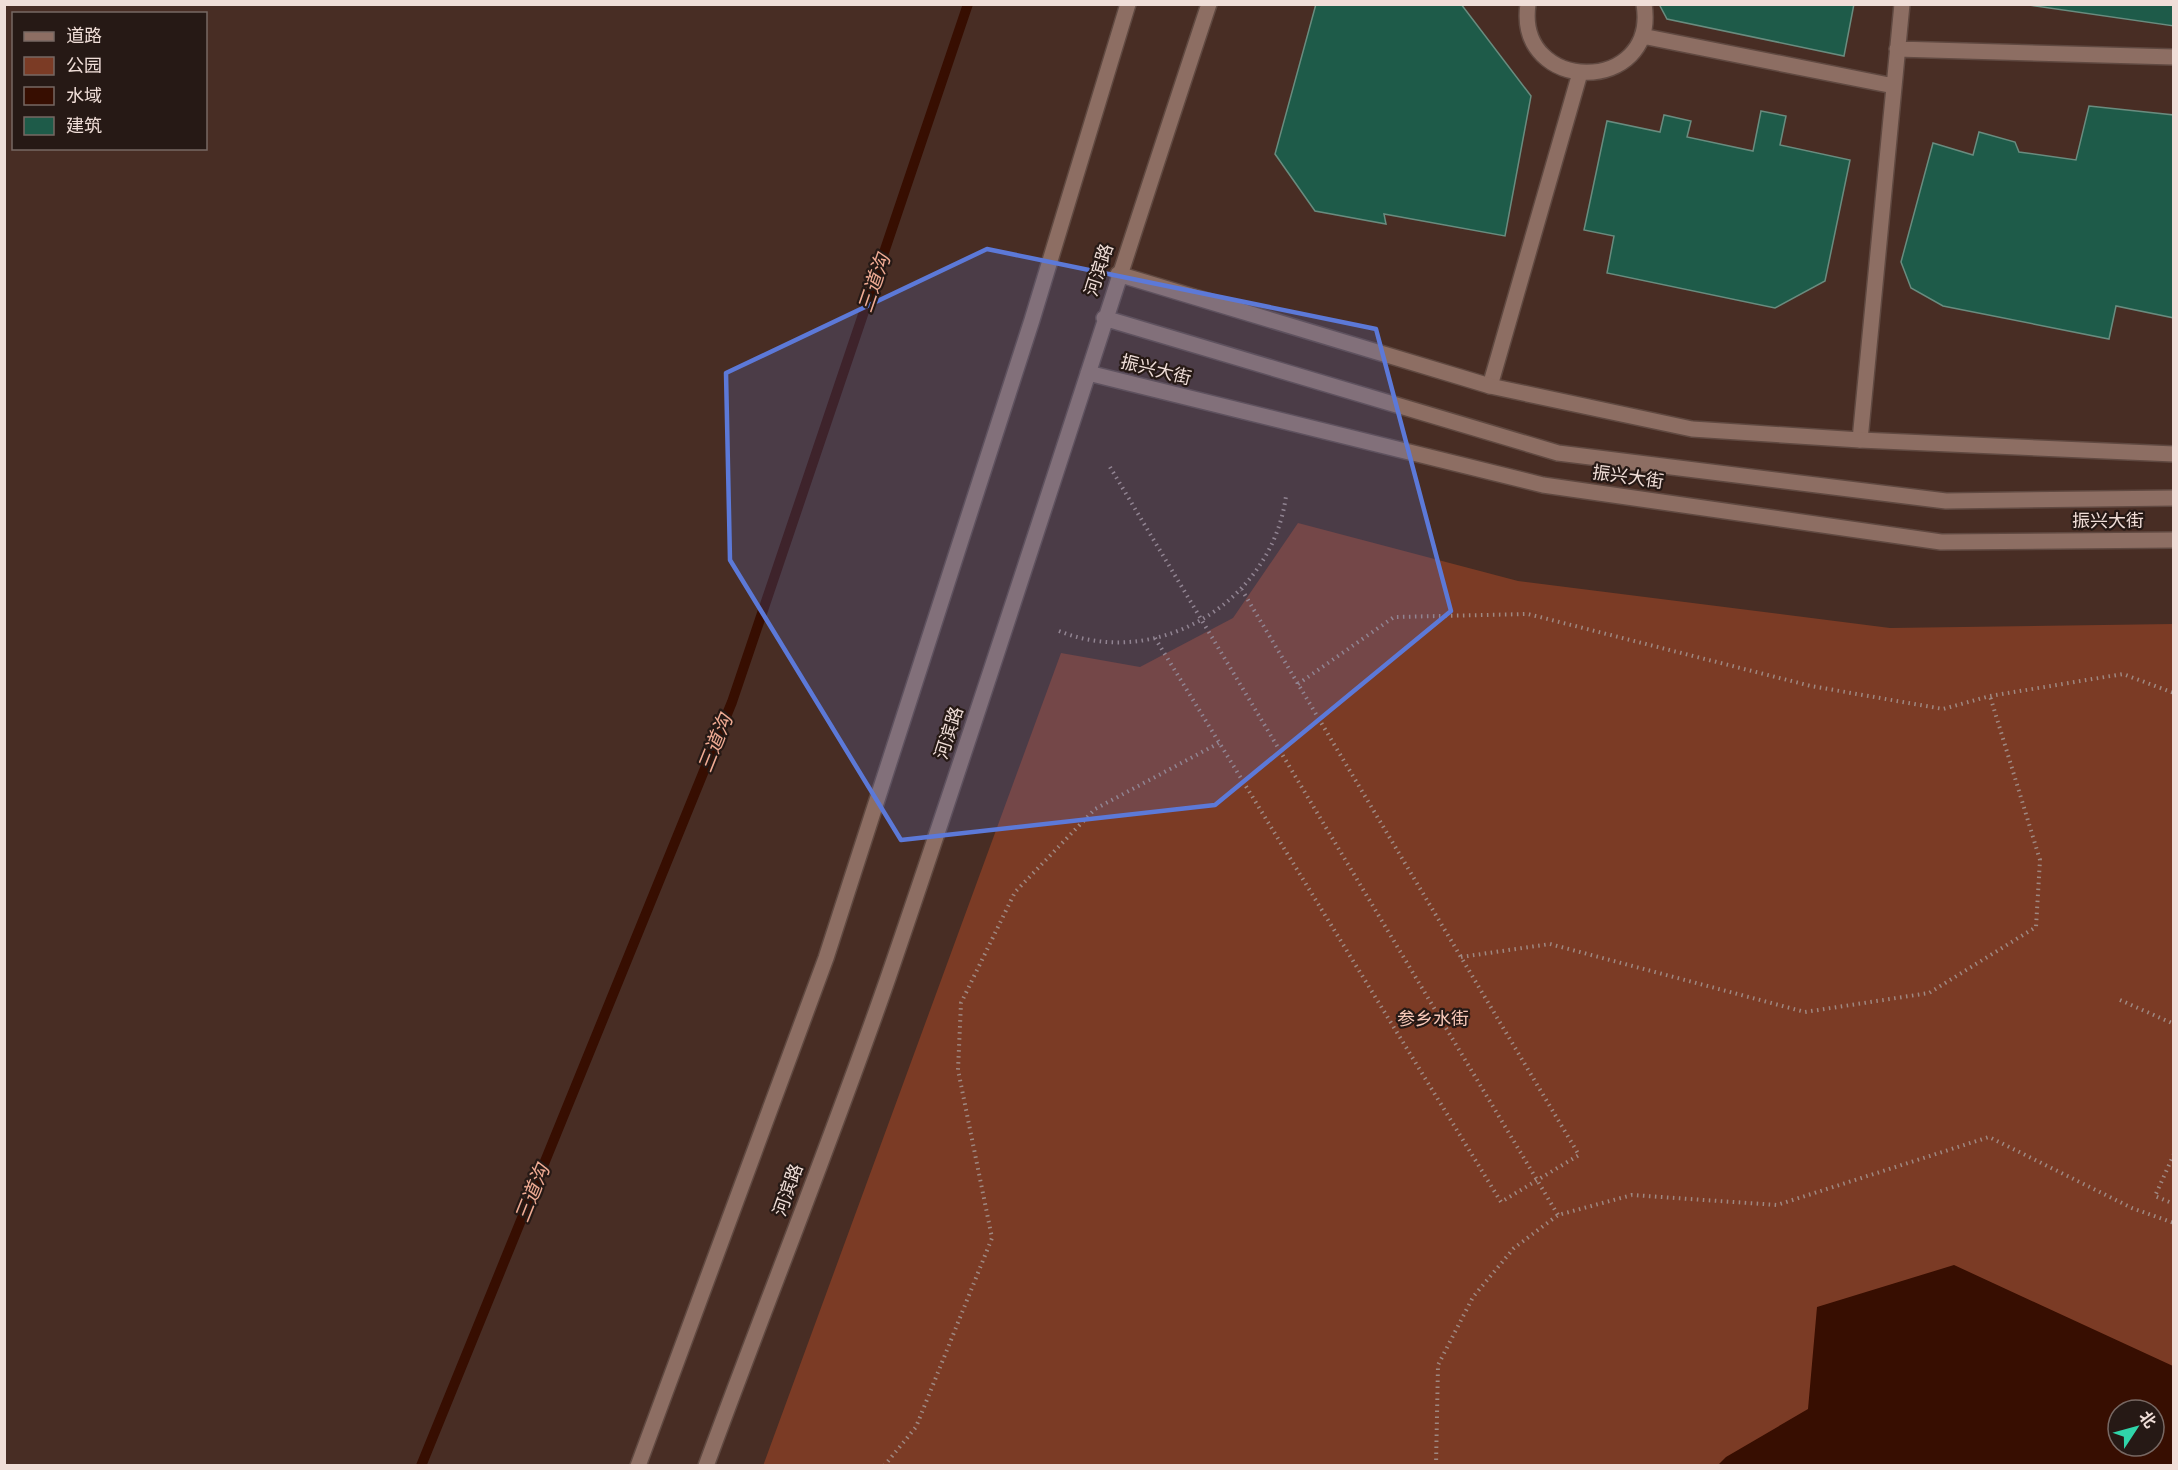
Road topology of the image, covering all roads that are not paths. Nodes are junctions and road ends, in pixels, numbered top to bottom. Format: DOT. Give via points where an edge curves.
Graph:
graph roads {
  1 [pos="1128,4"];
  2 [pos="1209,4"];
  3 [pos="1528,4"];
  4 [pos="1644,4"];
  5 [pos="1902,4"];
  6 [pos="1642,36"];
  7 [pos="1897,49"];
  8 [pos="2174,57"];
  9 [pos="1580,73"];
  10 [pos="1894,86"];
  11 [pos="1118,274"];
  12 [pos="1104,318"];
  13 [pos="1088,373"];
  14 [pos="1490,386"];
  15 [pos="1860,440"];
  16 [pos="2174,454"];
  17 [pos="2174,498"];
  18 [pos="2174,540"];
  19 [pos="638,1466"];
  20 [pos="706,1466"];
  1 -- 19 [label="street" via="1032,321 826,958"];
  2 -- 11 [label="street, 河滨路"];
  3 -- 9 [label="street" via="1529,28 1537,48 1553,63"];
  4 -- 6 [label="street"];
  5 -- 7 [label="street"];
  6 -- 9 [label="street" via="1631,54 1614,68"];
  6 -- 10 [label="street"];
  7 -- 8 [label="street"];
  7 -- 10 [label="street"];
  9 -- 14 [label="street"];
  10 -- 15 [label="street"];
  11 -- 12 [label="street, 河滨路"];
  11 -- 14 [label="street"];
  12 -- 13 [label="street, 河滨路"];
  12 -- 17 [label="street, 振兴大街" via="1558,453 1946,501"];
  13 -- 18 [label="street, 振兴大街" via="1543,485 1941,542"];
  13 -- 20 [label="street, 河滨路" via="887,981"];
  14 -- 15 [label="street" via="1692,429"];
  15 -- 16 [label="street"];
}
